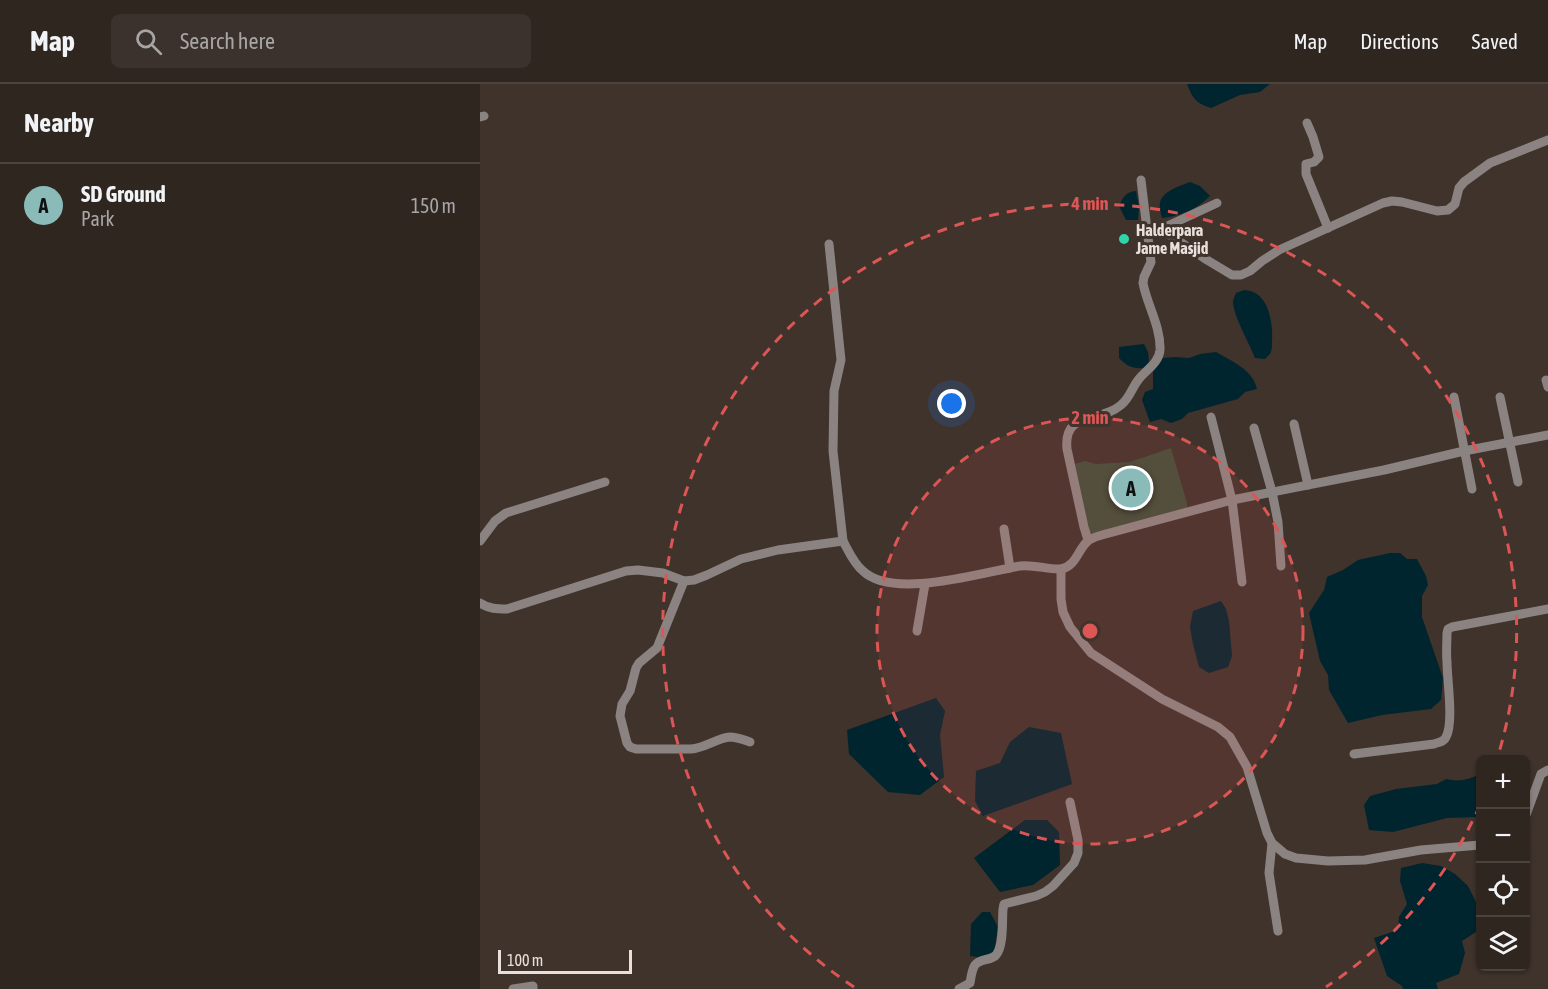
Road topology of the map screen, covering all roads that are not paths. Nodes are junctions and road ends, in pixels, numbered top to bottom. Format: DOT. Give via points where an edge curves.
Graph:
graph roads {
  1 [pos="1306,123"];
  2 [pos="1548,140"];
  3 [pos="1141,180"];
  4 [pos="1217,203"];
  5 [pos="1328,228"];
  6 [pos="1161,229"];
  7 [pos="1148,231"];
  8 [pos="829,244"];
  9 [pos="1454,397"];
  10 [pos="1500,397"];
  11 [pos="1211,417"];
  12 [pos="1294,424"];
  13 [pos="1254,428"];
  14 [pos="1548,435"];
  15 [pos="1509,443"];
  16 [pos="1466,451"];
  17 [pos="605,482"];
  18 [pos="1518,482"];
  19 [pos="1308,485"];
  20 [pos="1472,489"];
  21 [pos="1272,492"];
  22 [pos="1232,500"];
  23 [pos="1004,529"];
  24 [pos="1088,540"];
  25 [pos="480,541"];
  26 [pos="843,541"];
  27 [pos="1281,566"];
  28 [pos="1010,568"];
  29 [pos="1061,568"];
  30 [pos="684,581"];
  31 [pos="1242,582"];
  32 [pos="925,584"];
  33 [pos="480,603"];
  34 [pos="1548,609"];
  35 [pos="917,631"];
  36 [pos="750,742"];
  37 [pos="1354,754"];
  38 [pos="1548,770"];
  39 [pos="1070,802"];
  40 [pos="1528,809"];
  41 [pos="1272,843"];
  42 [pos="1476,845"];
  43 [pos="1278,931"];
  44 [pos="513,989"];
  45 [pos="533,989"];
  46 [pos="959,989"];
  1 -- 5 [label="street" via="1319,157 1306,164 1306,174"];
  2 -- 5 [label="street" via="1491,163 1464,182 1455,204 1448,210 1392,201"];
  3 -- 7 [label="street"];
  4 -- 6 [label="street"];
  5 -- 6 [label="street" via="1279,250 1250,271 1232,275"];
  6 -- 7 [label="street"];
  7 -- 24 [label="street" via="1151,262 1143,283 1158,330 1158,359 1137,380 1121,406 1076,423 1066,437"];
  8 -- 26 [label="street" via="841,360 834,391 833,451"];
  9 -- 16 [label="street"];
  10 -- 15 [label="street"];
  11 -- 22 [label="street"];
  12 -- 19 [label="street"];
  13 -- 21 [label="street"];
  14 -- 15 [label="street"];
  15 -- 16 [label="street"];
  15 -- 18 [label="street"];
  16 -- 19 [label="street"];
  16 -- 20 [label="street"];
  17 -- 25 [label="street" via="506,513"];
  19 -- 21 [label="street"];
  21 -- 22 [label="street"];
  21 -- 27 [label="street"];
  22 -- 24 [label="street"];
  22 -- 31 [label="street"];
  23 -- 28 [label="street"];
  24 -- 29 [label="street" via="1073,563"];
  26 -- 30 [label="street" via="741,559"];
  26 -- 32 [label="street" via="863,572 891,583"];
  28 -- 29 [label="street"];
  28 -- 32 [label="street"];
  29 -- 41 [label="street" via="1064,612 1070,627 1091,653 1230,737 1247,767"];
  30 -- 33 [label="street" via="663,573 632,570 507,609"];
  30 -- 36 [label="street" via="657,648 639,663 622,704 620,716 627,743 636,749 697,749 728,737"];
  32 -- 35 [label="street"];
  34 -- 37 [label="street" via="1448,628 1450,716 1446,738 1434,744"];
  38 -- 40 [label="street" via="1541,774"];
  39 -- 46 [label="street" via="1078,840 1074,863 1045,892 1004,904 999,951 976,964 970,983"];
  41 -- 42 [label="street" via="1296,858 1328,861"];
  41 -- 43 [label="street" via="1269,873"];
  44 -- 45 [label="street"];
}
